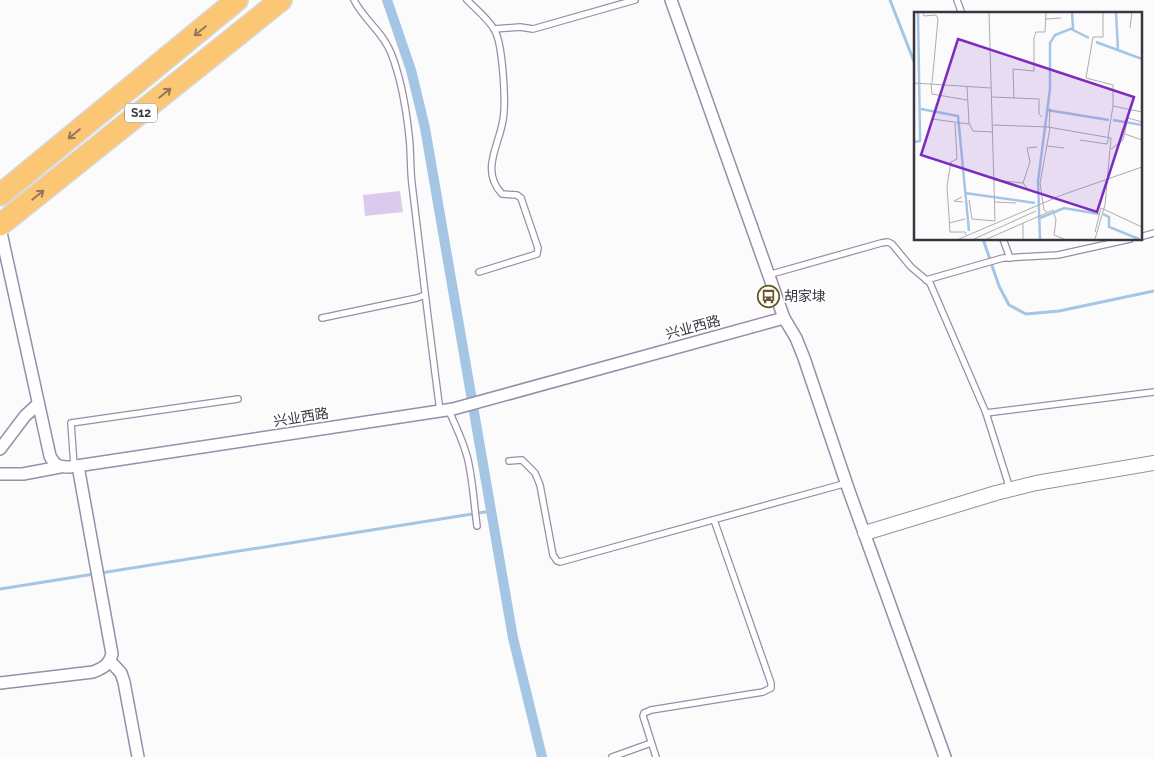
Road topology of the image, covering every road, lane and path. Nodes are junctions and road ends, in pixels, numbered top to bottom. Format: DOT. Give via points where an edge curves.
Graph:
graph roads {
  1 [pos="238,0"];
  2 [pos="281,0"];
  3 [pos="354,0"];
  4 [pos="467,0"];
  5 [pos="635,0"];
  6 [pos="670,0"];
  7 [pos="957,0"];
  8 [pos="961,12"];
  9 [pos="494,30"];
  10 [pos="0,195"];
  11 [pos="0,226"];
  12 [pos="1003,240"];
  13 [pos="1126,240"];
  14 [pos="1010,258"];
  15 [pos="479,272"];
  16 [pos="768,276"];
  17 [pos="926,280"];
  18 [pos="425,295"];
  19 [pos="322,318"];
  20 [pos="784,318"];
  21 [pos="1154,392"];
  22 [pos="238,399"];
  23 [pos="38,404"];
  24 [pos="447,410"];
  25 [pos="986,413"];
  26 [pos="0,449"];
  27 [pos="509,461"];
  28 [pos="1154,463"];
  29 [pos="76,466"];
  30 [pos="60,467"];
  31 [pos="0,474"];
  32 [pos="846,483"];
  33 [pos="1010,489"];
  34 [pos="714,520"];
  35 [pos="477,526"];
  36 [pos="865,533"];
  37 [pos="110,661"];
  38 [pos="0,683"];
  39 [pos="651,743"];
  40 [pos="138,757"];
  41 [pos="612,757"];
  42 [pos="656,757"];
  43 [pos="945,757"];
  1 -- 10 [label="highway, S12, one-way"];
  11 -- 2 [label="highway, S12, one-way"];
  3 -- 18 [label="lane" via="370,24 383,36 396,66 409,135"];
  4 -- 9 [label="lane"];
  5 -- 9 [label="lane" via="533,28"];
  6 -- 16 [label="street"];
  7 -- 8 [label="lane"];
  9 -- 15 [label="lane" via="503,68 504,104 492,171 502,194 521,198 538,248 537,254"];
  11 -- 23 [label="street"];
  12 -- 14 [label="lane"];
  13 -- 14 [label="lane" via="1058,255"];
  14 -- 17 [label="lane"];
  16 -- 17 [label="lane" via="888,242"];
  16 -- 20 [label="street"];
  17 -- 25 [label="lane"];
  18 -- 19 [label="lane"];
  18 -- 24 [label="lane"];
  20 -- 24 [label="street, 兴业西路"];
  20 -- 32 [label="street" via="801,351"];
  21 -- 25 [label="lane"];
  22 -- 29 [label="lane" via="71,423"];
  23 -- 26 [label="street"];
  23 -- 30 [label="street" via="50,456"];
  24 -- 29 [label="street, 兴业西路"];
  24 -- 35 [label="lane" via="468,460"];
  25 -- 33 [label="lane"];
  27 -- 34 [label="lane" via="522,460 535,473 557,562"];
  28 -- 33 [label="street"];
  29 -- 30 [label="street, 兴业西路"];
  29 -- 37 [label="street" via="94,548 112,654"];
  30 -- 31 [label="street, 兴业西路" via="23,474"];
  32 -- 34 [label="lane"];
  32 -- 36 [label="street"];
  33 -- 36 [label="street"];
  34 -- 39 [label="lane" via="771,688 644,713"];
  36 -- 43 [label="street"];
  37 -- 38 [label="street" via="93,672"];
  37 -- 40 [label="street" via="124,682"];
  39 -- 41 [label="lane"];
  39 -- 42 [label="lane"];
}
